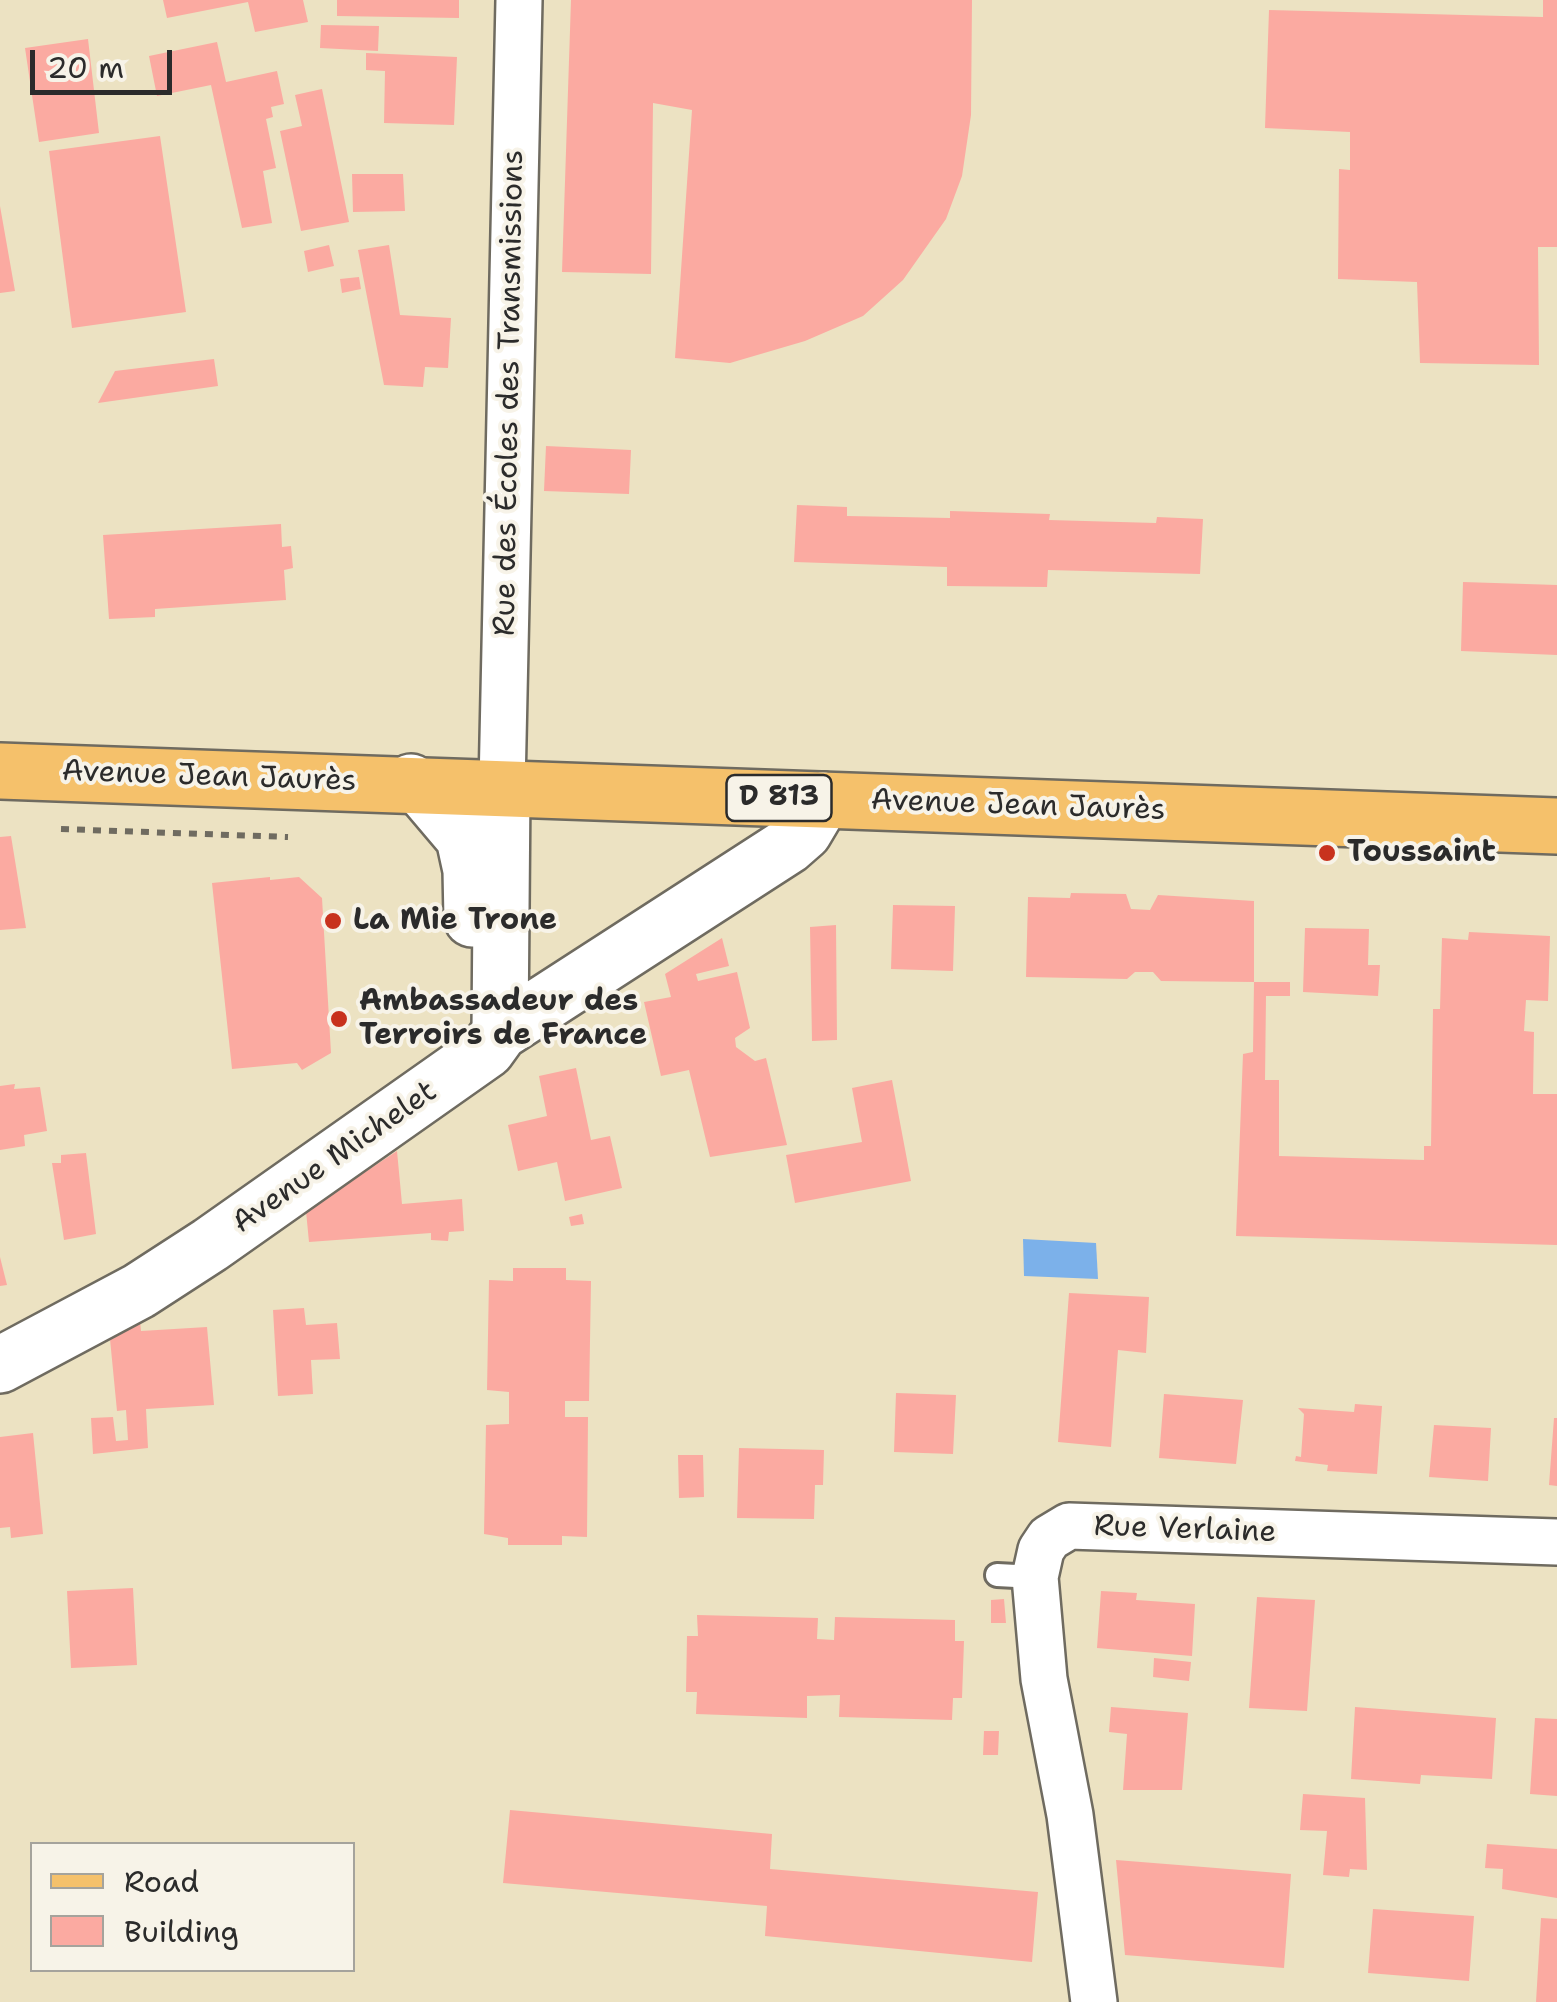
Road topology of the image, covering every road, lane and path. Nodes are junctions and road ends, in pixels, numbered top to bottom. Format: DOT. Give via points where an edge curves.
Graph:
graph roads {
  1 [pos="519,0"];
  2 [pos="0,771"];
  3 [pos="411,782"];
  4 [pos="502,786"];
  5 [pos="824,800"];
  6 [pos="1557,826"];
  7 [pos="500,1032"];
  8 [pos="46,1337"];
  9 [pos="0,1365"];
  10 [pos="1557,1542"];
  11 [pos="1094,2002"];
  1 -- 4 [label="street, Rue des Écoles des Transmissions"];
  2 -- 3 [label="main road, Avenue Jean Jaurès / D 813"];
  3 -- 4 [label="main road, Avenue Jean Jaurès / D 813"];
  3 -- 8 [label="street" via="464,838 471,870 470,999 462,1024"];
  4 -- 5 [label="main road, Avenue Jean Jaurès / D 813"];
  4 -- 7 [label="street"];
  5 -- 6 [label="main road, Avenue Jean Jaurès / D 813"];
  5 -- 7 [label="street, Avenue Michelet" via="788,846"];
  7 -- 8 [label="street, Avenue Michelet" via="464,1068 210,1245 140,1291"];
  8 -- 9 [label="street, Avenue Michelet"];
  10 -- 11 [label="street, Rue Verlaine" via="1058,1530 1016,1576 1070,1814"];
}
